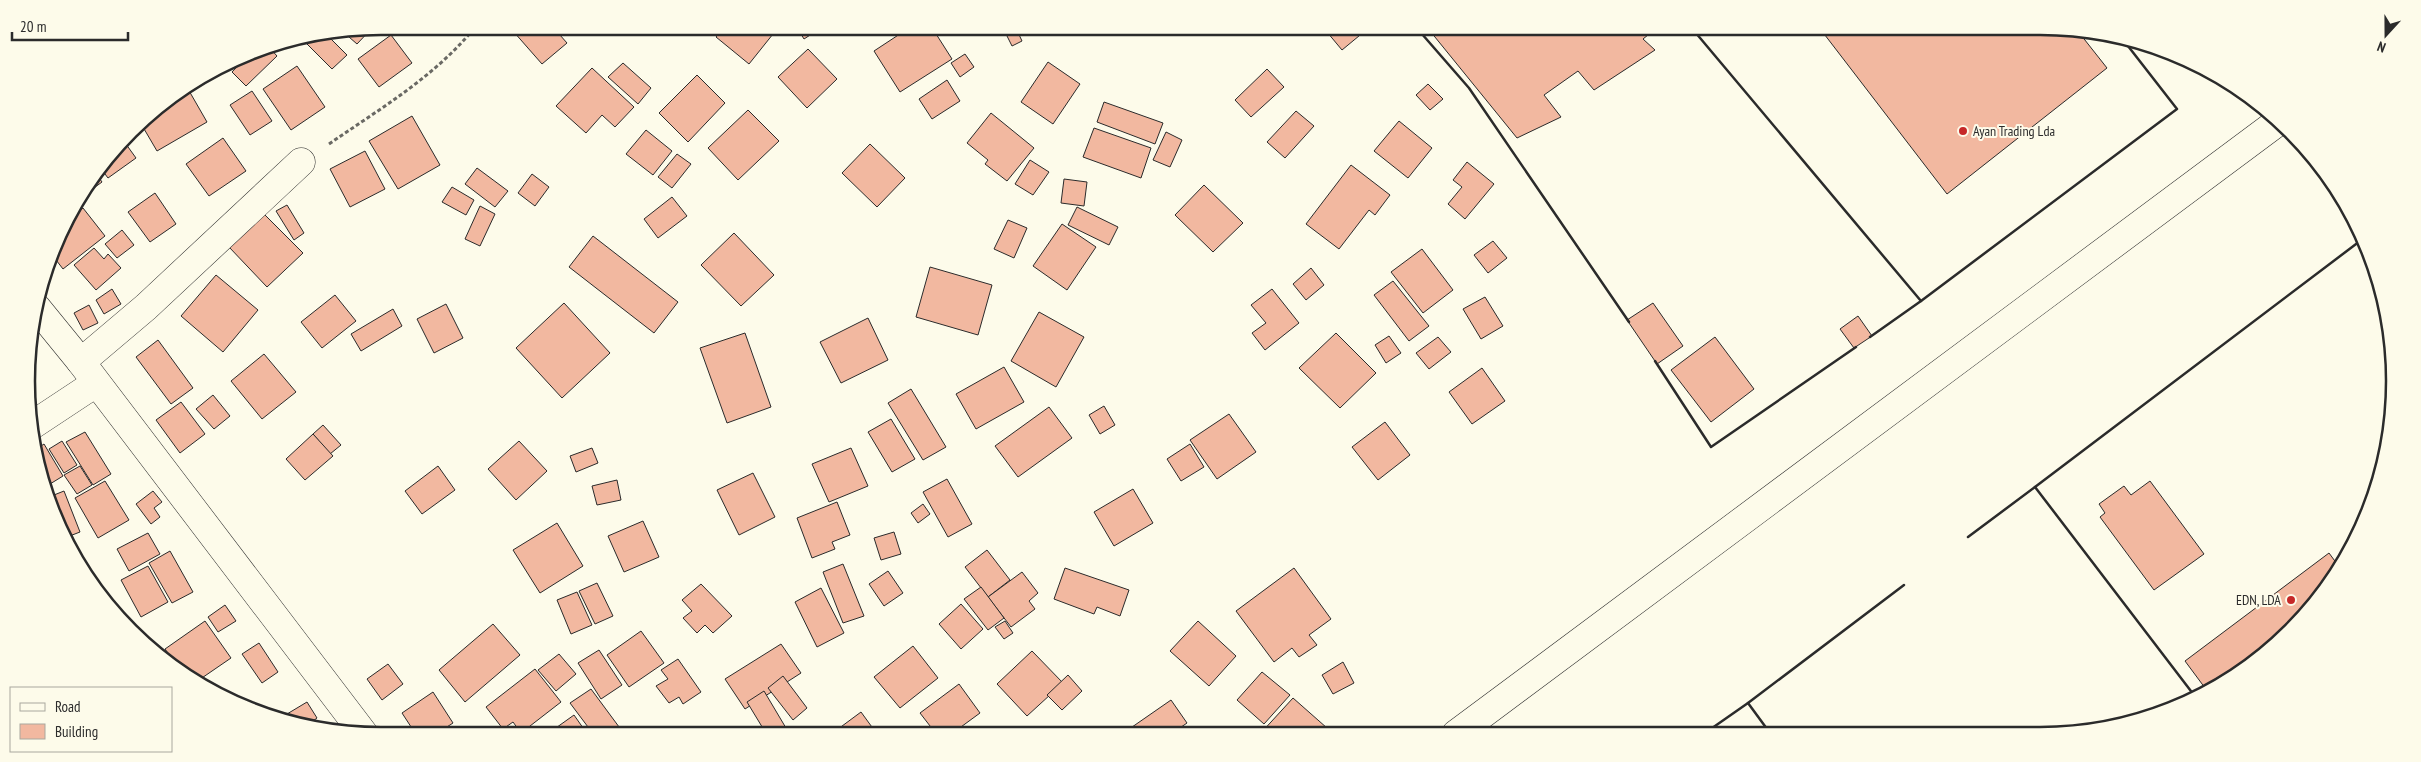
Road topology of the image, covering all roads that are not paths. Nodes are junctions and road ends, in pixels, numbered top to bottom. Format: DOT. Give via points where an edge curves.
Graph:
graph roads {
  1 [pos="2273,125"];
  2 [pos="301,162"];
  3 [pos="42,314"];
  4 [pos="89,372"];
  5 [pos="37,420"];
  6 [pos="358,726"];
  7 [pos="1465,727"];
  1 -- 7 [label="main road"];
  2 -- 4 [label="main road" via="154,300"];
  3 -- 4 [label="main road"];
  4 -- 5 [label="main road"];
  4 -- 6 [label="main road"];
}
